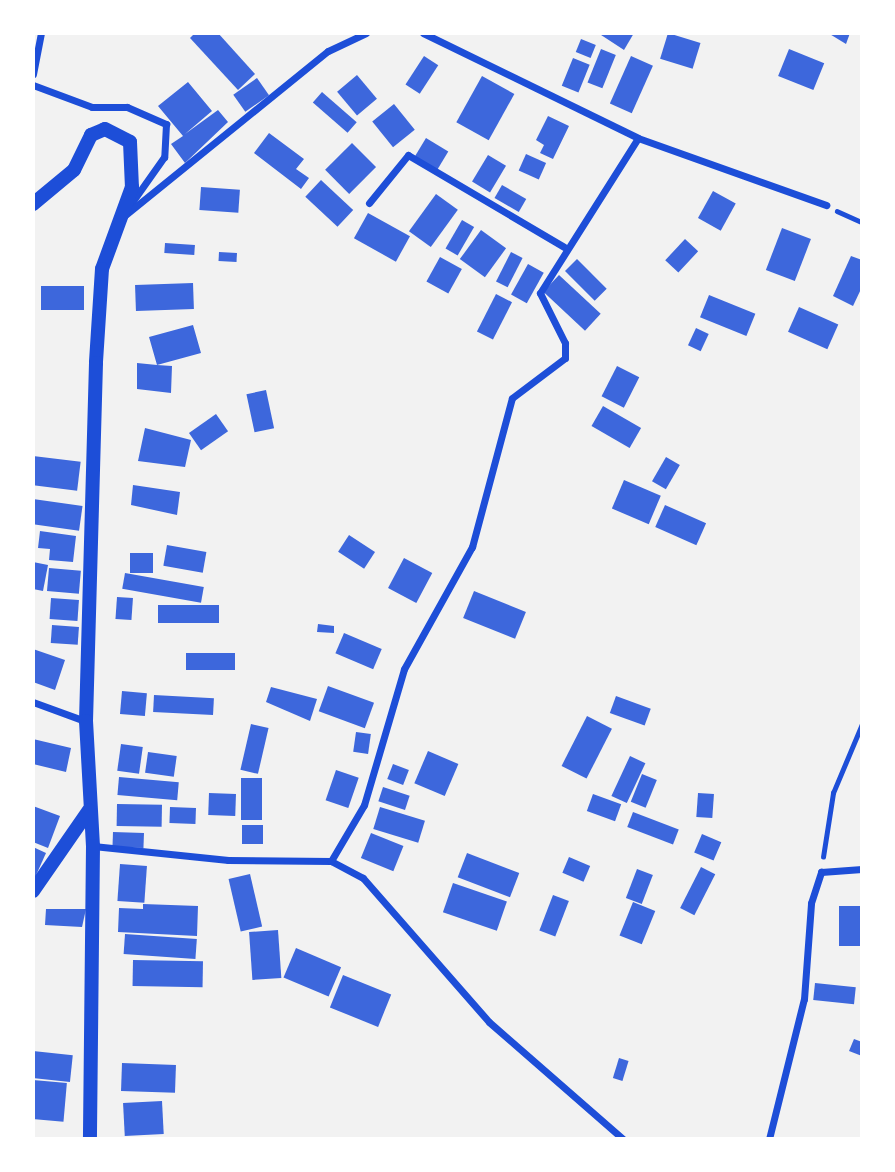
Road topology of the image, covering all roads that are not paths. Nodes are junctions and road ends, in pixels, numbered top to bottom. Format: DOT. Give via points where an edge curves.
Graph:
graph roads {
  1 [pos="41,33"];
  2 [pos="366,33"];
  3 [pos="423,33"];
  4 [pos="33,74"];
  5 [pos="33,85"];
  6 [pos="638,138"];
  7 [pos="369,203"];
  8 [pos="33,204"];
  9 [pos="826,205"];
  10 [pos="122,217"];
  11 [pos="564,247"];
  12 [pos="33,702"];
  13 [pos="86,721"];
  14 [pos="89,810"];
  15 [pos="93,846"];
  16 [pos="331,861"];
  17 [pos="862,869"];
  18 [pos="33,891"];
  19 [pos="90,1139"];
  20 [pos="623,1139"];
  21 [pos="769,1139"];
  1 -- 4 [label="street"];
  2 -- 10 [label="street" via="328,51"];
  3 -- 6 [label="street"];
  5 -- 10 [label="street" via="92,107 127,107 166,124 164,157"];
  6 -- 9 [label="street"];
  6 -- 11 [label="street" via="592,216"];
  7 -- 11 [label="street" via="408,155"];
  8 -- 10 [label="main road" via="59,187 91,135 105,129 130,142 132,151 132,187"];
  10 -- 13 [label="main road" via="102,269"];
  11 -- 16 [label="street" via="540,293 565,343 565,358 512,398 472,547 404,668 364,805"];
  12 -- 13 [label="street"];
  13 -- 14 [label="main road"];
  14 -- 15 [label="main road"];
  14 -- 18 [label="main road"];
  15 -- 16 [label="street" via="228,860"];
  15 -- 19 [label="main road"];
  16 -- 20 [label="street" via="363,878 489,1022"];
  17 -- 21 [label="street" via="821,872 811,903 804,999"];
}
